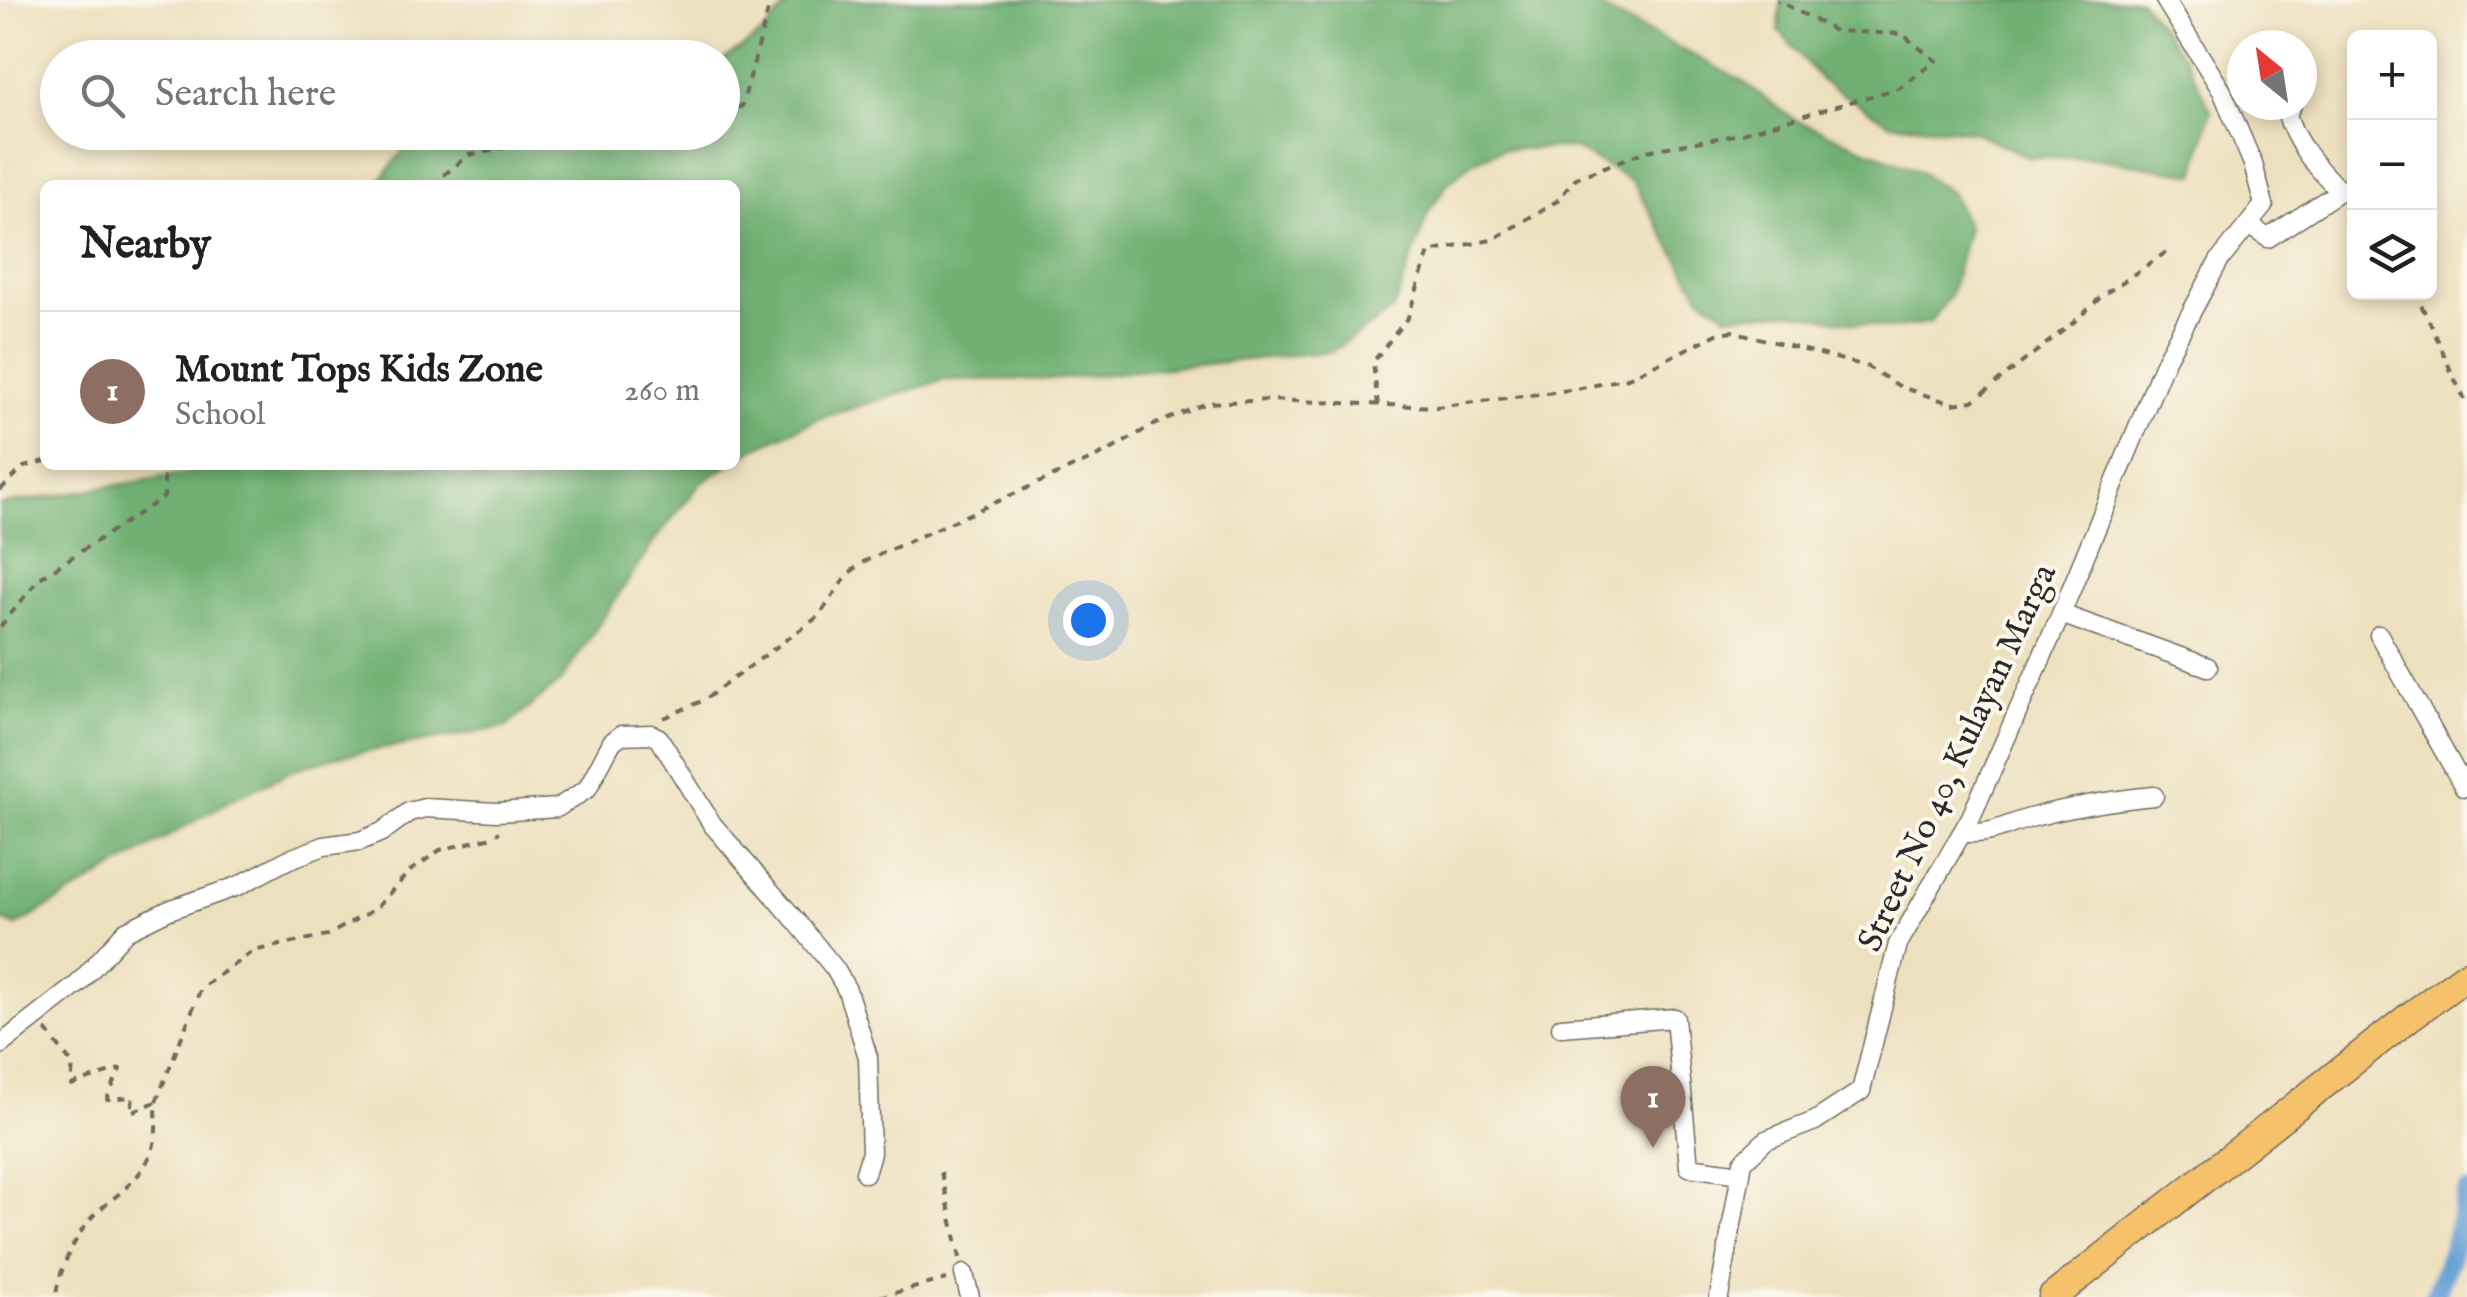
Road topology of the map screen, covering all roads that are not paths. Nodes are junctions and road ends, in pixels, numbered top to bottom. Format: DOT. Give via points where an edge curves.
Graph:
graph roads {
  1 [pos="2164,0"];
  2 [pos="2289,120"];
  3 [pos="2248,225"];
  4 [pos="2061,614"];
  5 [pos="2379,635"];
  6 [pos="2208,668"];
  7 [pos="2467,787"];
  8 [pos="2154,796"];
  9 [pos="1962,833"];
  10 [pos="2467,976"];
  11 [pos="1560,1028"];
  12 [pos="0,1045"];
  13 [pos="865,1173"];
  14 [pos="1740,1174"];
  15 [pos="964,1274"];
  16 [pos="970,1297"];
  17 [pos="1719,1297"];
  18 [pos="2053,1297"];
  1 -- 3 [label="street" via="2222,91 2252,164 2264,205"];
  2 -- 3 [label="street" via="2340,191 2268,238"];
  3 -- 4 [label="street, Street No 40, Kulayan Marga" via="2219,261 2165,362"];
  4 -- 6 [label="street"];
  4 -- 9 [label="street, Street No 40, Kulayan Marga"];
  5 -- 7 [label="street"];
  8 -- 9 [label="street" via="2028,819 1990,834"];
  9 -- 14 [label="street, Street No 40, Kulayan Marga" via="1898,944 1861,1092 1766,1140"];
  10 -- 18 [label="main road"];
  11 -- 14 [label="street" via="1676,1018 1688,1167"];
  12 -- 13 [label="street" via="78,984 126,931 169,910 324,846 360,841 409,812 557,808 587,789 612,742 651,734 712,824 844,983 868,1057 871,1153"];
  14 -- 17 [label="street"];
  15 -- 16 [label="street"];
}
